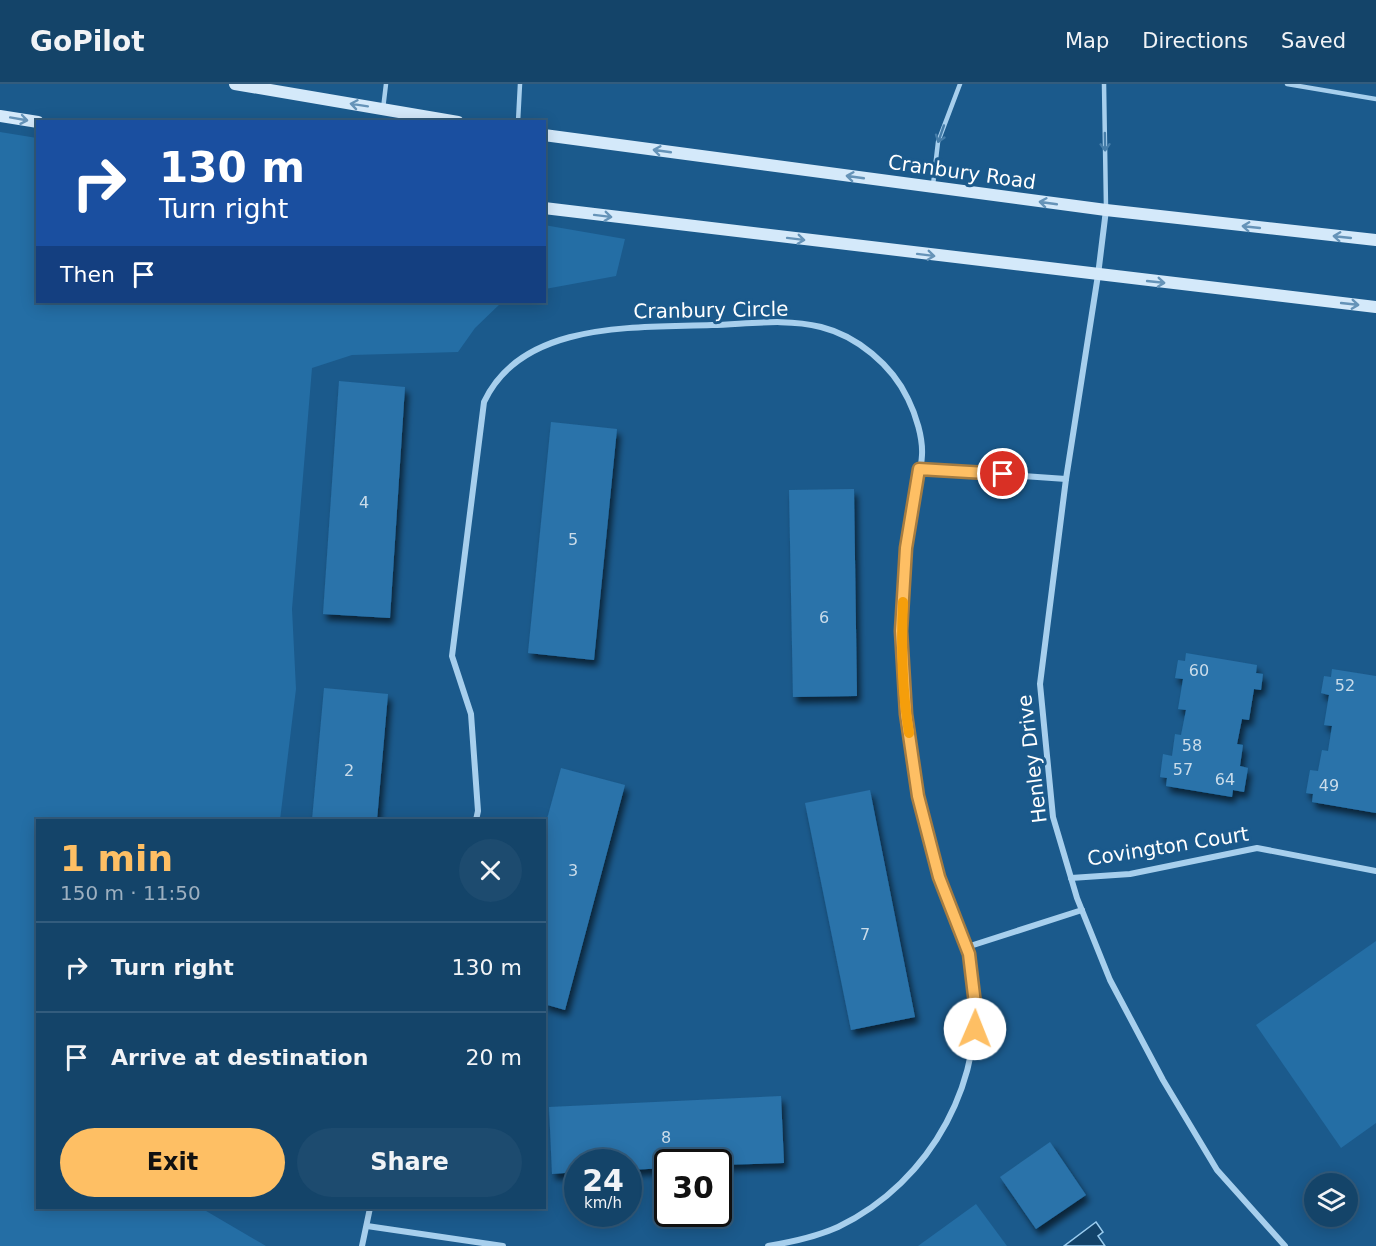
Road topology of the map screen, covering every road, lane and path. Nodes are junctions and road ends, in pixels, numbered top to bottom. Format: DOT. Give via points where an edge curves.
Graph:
graph roads {
  1 [pos="235,84"];
  2 [pos="386,84"];
  3 [pos="520,84"];
  4 [pos="960,84"];
  5 [pos="1104,84"];
  6 [pos="1287,84"];
  7 [pos="1376,99"];
  8 [pos="383,109"];
  9 [pos="0,116"];
  10 [pos="446,120"];
  11 [pos="518,120"];
  12 [pos="36,122"];
  13 [pos="546,135"];
  14 [pos="933,187"];
  15 [pos="546,208"];
  16 [pos="1106,210"];
  17 [pos="1376,240"];
  18 [pos="1098,275"];
  19 [pos="1376,307"];
  20 [pos="919,469"];
  21 [pos="1066,478"];
  22 [pos="476,819"];
  23 [pos="1376,871"];
  24 [pos="1071,878"];
  25 [pos="1082,910"];
  26 [pos="967,947"];
  27 [pos="370,1209"];
  28 [pos="367,1226"];
  29 [pos="362,1246"];
  30 [pos="503,1246"];
  31 [pos="768,1246"];
  32 [pos="1285,1246"];
  8 -- 1 [label="main road, one-way"];
  2 -- 8 [label="lane"];
  3 -- 11 [label="lane"];
  4 -- 14 [label="lane, one-way" via="938,142"];
  5 -- 16 [label="lane, one-way"];
  6 -- 7 [label="lane"];
  8 -- 10 [label="main road"];
  9 -- 12 [label="main road, one-way"];
  14 -- 13 [label="main road, Cranbury Road, one-way"];
  16 -- 14 [label="main road, Cranbury Road, one-way"];
  15 -- 18 [label="main road, one-way"];
  17 -- 16 [label="main road, Cranbury Road, one-way"];
  16 -- 18 [label="street, Henley Drive"];
  18 -- 19 [label="main road, one-way"];
  18 -- 21 [label="street, Henley Drive"];
  20 -- 21 [label="street"];
  20 -- 22 [label="street, Cranbury Circle" via="922,454 918,425 892,374 872,353 821,327 782,322 617,328 573,335 524,356 492,385 484,402 452,656 471,714"];
  20 -- 26 [label="street, Cranbury Circle" via="906,548 901,631 906,714 921,808 939,877"];
  21 -- 24 [label="street, Henley Drive" via="1040,684 1053,817"];
  23 -- 24 [label="street, Covington Court" via="1257,848 1130,874"];
  24 -- 25 [label="street, Henley Drive"];
  25 -- 26 [label="street"];
  25 -- 32 [label="street, Henley Drive" via="1110,980 1216,1170"];
  26 -- 31 [label="street, Cranbury Circle" via="974,979 972,1054 946,1125 933,1146 900,1184 860,1214 815,1236"];
  27 -- 28 [label="street"];
  28 -- 29 [label="street"];
  28 -- 30 [label="street"];
}
